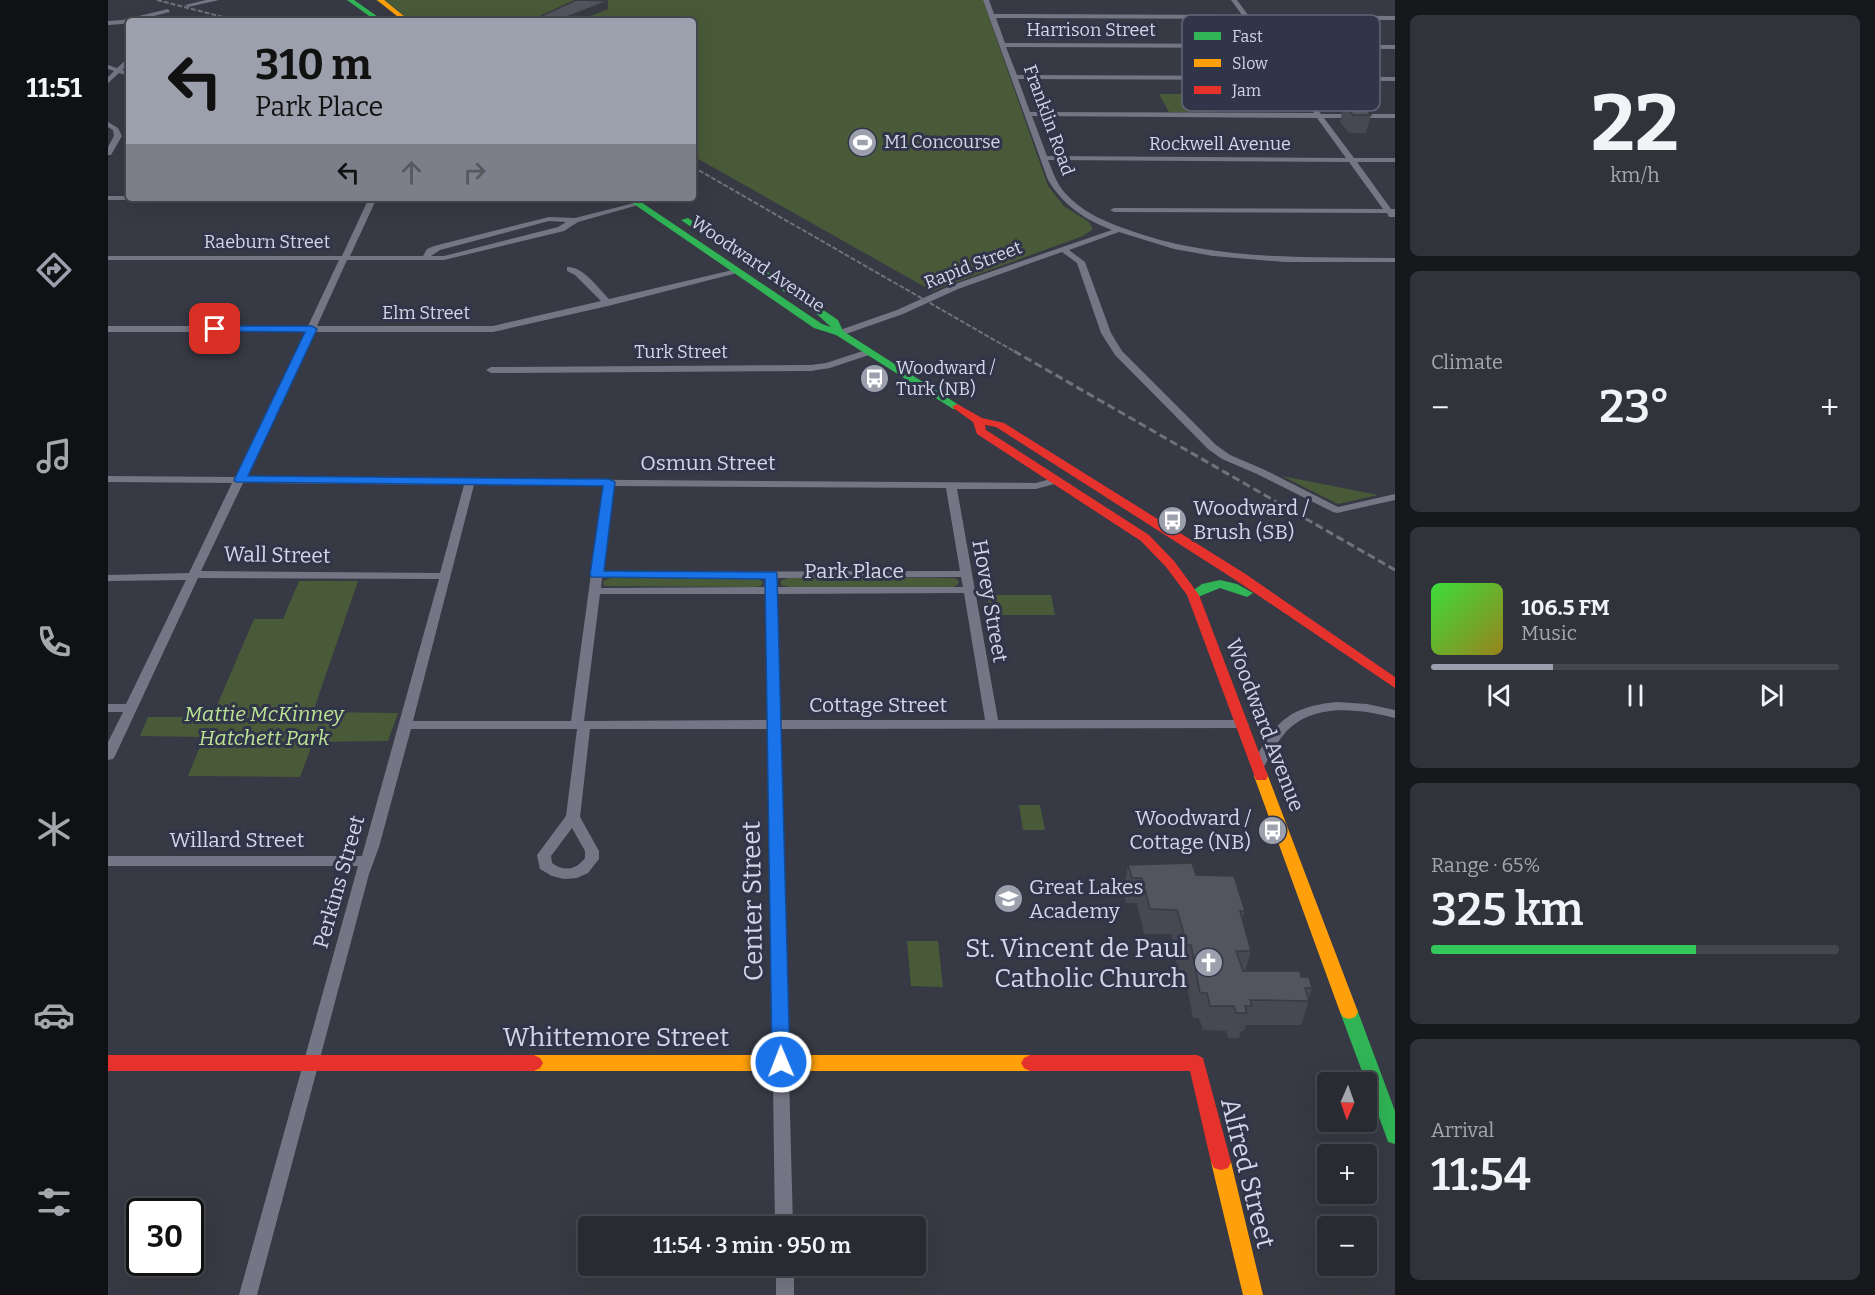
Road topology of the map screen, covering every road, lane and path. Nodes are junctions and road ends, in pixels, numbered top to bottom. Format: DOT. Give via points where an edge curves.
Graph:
graph roads {
  1 [pos="216,0"];
  2 [pos="350,0"];
  3 [pos="986,0"];
  4 [pos="1234,0"];
  5 [pos="386,4"];
  6 [pos="188,5"];
  7 [pos="168,11"];
  8 [pos="366,11"];
  9 [pos="1245,15"];
  10 [pos="992,16"];
  11 [pos="1182,17"];
  12 [pos="131,18"];
  13 [pos="376,18"];
  14 [pos="403,18"];
  15 [pos="1380,18"];
  16 [pos="1395,18"];
  17 [pos="126,19"];
  18 [pos="110,22"];
  19 [pos="126,26"];
  20 [pos="1003,45"];
  21 [pos="1182,46"];
  22 [pos="1380,47"];
  23 [pos="1395,47"];
  24 [pos="126,62"];
  25 [pos="108,67"];
  26 [pos="118,70"];
  27 [pos="126,73"];
  28 [pos="1015,77"];
  29 [pos="1182,78"];
  30 [pos="1380,79"];
  31 [pos="1395,79"];
  32 [pos="108,81"];
  33 [pos="1316,111"];
  34 [pos="1028,114"];
  35 [pos="1320,116"];
  36 [pos="1395,116"];
  37 [pos="108,124"];
  38 [pos="111,145"];
  39 [pos="126,145"];
  40 [pos="108,153"];
  41 [pos="1044,158"];
  42 [pos="1352,160"];
  43 [pos="1395,160"];
  44 [pos="108,198"];
  45 [pos="126,198"];
  46 [pos="373,201"];
  47 [pos="633,201"];
  48 [pos="657,201"];
  49 [pos="1114,210"];
  50 [pos="1392,213"];
  51 [pos="692,225"];
  52 [pos="1118,230"];
  53 [pos="1063,249"];
  54 [pos="108,258"];
  55 [pos="345,258"];
  56 [pos="1395,260"];
  57 [pos="570,269"];
  58 [pos="737,272"];
  59 [pos="608,303"];
  60 [pos="108,329"];
  61 [pos="312,329"];
  62 [pos="840,333"];
  63 [pos="869,352"];
  64 [pos="491,369"];
  65 [pos="978,420"];
  66 [pos="108,478"];
  67 [pos="240,480"];
  68 [pos="470,481"];
  69 [pos="1054,481"];
  70 [pos="609,482"];
  71 [pos="951,485"];
  72 [pos="1395,497"];
  73 [pos="966,574"];
  74 [pos="597,575"];
  75 [pos="771,575"];
  76 [pos="194,576"];
  77 [pos="445,576"];
  78 [pos="108,578"];
  79 [pos="771,590"];
  80 [pos="969,590"];
  81 [pos="594,591"];
  82 [pos="1193,595"];
  83 [pos="1343,648"];
  84 [pos="1395,684"];
  85 [pos="108,708"];
  86 [pos="131,708"];
  87 [pos="1395,714"];
  88 [pos="992,724"];
  89 [pos="1243,724"];
  90 [pos="406,725"];
  91 [pos="580,725"];
  92 [pos="774,725"];
  93 [pos="108,756"];
  94 [pos="1258,765"];
  95 [pos="573,817"];
  96 [pos="108,861"];
  97 [pos="367,861"];
  98 [pos="781,1062"];
  99 [pos="108,1063"];
  100 [pos="310,1063"];
  101 [pos="1197,1063"];
  102 [pos="1388,1098"];
  103 [pos="1395,1136"];
  104 [pos="784,1216"];
  105 [pos="785,1276"];
  106 [pos="248,1295"];
  107 [pos="785,1295"];
  108 [pos="1253,1295"];
  1 -- 6 [label="street"];
  2 -- 8 [label="main road"];
  3 -- 10 [label="street, Franklin Road"];
  4 -- 9 [label="street"];
  5 -- 8 [label="main road" via="383,12"];
  5 -- 14 [label="main road"];
  7 -- 12 [label="street"];
  8 -- 13 [label="main road"];
  10 -- 11 [label="street"];
  10 -- 20 [label="street, Franklin Road"];
  15 -- 16 [label="street"];
  17 -- 18 [label="street"];
  18 -- 19 [label="street"];
  20 -- 21 [label="street, Harrison Street"];
  20 -- 28 [label="street, Franklin Road"];
  22 -- 23 [label="street, Harrison Street"];
  24 -- 26 [label="street"];
  25 -- 26 [label="street"];
  26 -- 27 [label="street"];
  26 -- 32 [label="street"];
  28 -- 29 [label="street"];
  28 -- 34 [label="street, Franklin Road"];
  30 -- 31 [label="street"];
  33 -- 35 [label="street"];
  34 -- 35 [label="street"];
  34 -- 41 [label="street, Franklin Road"];
  35 -- 36 [label="street"];
  35 -- 42 [label="street"];
  37 -- 38 [label="street" via="118,134"];
  38 -- 39 [label="street"];
  38 -- 40 [label="street"];
  41 -- 42 [label="street, Rockwell Avenue"];
  41 -- 52 [label="street, Franklin Road" via="1053,184 1068,201"];
  42 -- 43 [label="street, Rockwell Avenue"];
  42 -- 50 [label="street"];
  44 -- 45 [label="street"];
  46 -- 55 [label="street"];
  47 -- 51 [label="main road" via="649,205 680,227"];
  47 -- 55 [label="street, Raeburn Street" via="575,220 561,229 452,257"];
  47 -- 58 [label="main road, Woodward Avenue"];
  48 -- 51 [label="main road, Woodward Avenue"];
  49 -- 50 [label="street"];
  51 -- 62 [label="main road, Woodward Avenue" via="829,318"];
  52 -- 53 [label="street, Rapid Street"];
  52 -- 56 [label="street, Franklin Road" via="1180,248 1237,257"];
  53 -- 62 [label="street, Rapid Street"];
  53 -- 72 [label="street" via="1081,262 1106,333 1118,353 1216,451 1337,510"];
  54 -- 55 [label="street, Raeburn Street"];
  55 -- 61 [label="street"];
  57 -- 59 [label="street"];
  58 -- 59 [label="street, Elm Street"];
  58 -- 62 [label="main road, Woodward Avenue" via="818,327"];
  59 -- 61 [label="street, Elm Street" via="492,328"];
  60 -- 61 [label="street, Elm Street"];
  61 -- 67 [label="street"];
  62 -- 63 [label="main road, Woodward Avenue"];
  63 -- 64 [label="street, Turk Street" via="811,368"];
  63 -- 65 [label="main road, Woodward Avenue"];
  65 -- 69 [label="main road, Woodward Avenue" via="981,432"];
  65 -- 83 [label="main road, Woodward Avenue" via="1000,425 1239,576"];
  66 -- 67 [label="street, Osmun Street"];
  67 -- 68 [label="street, Osmun Street"];
  67 -- 76 [label="street"];
  68 -- 70 [label="street, Osmun Street"];
  68 -- 77 [label="street, Perkins Street"];
  69 -- 71 [label="street, Osmun Street" via="1036,486"];
  69 -- 82 [label="main road, Woodward Avenue" via="1145,538"];
  70 -- 71 [label="street, Osmun Street"];
  70 -- 74 [label="street"];
  71 -- 73 [label="street, Hovey Street"];
  73 -- 75 [label="street, Park Place"];
  73 -- 80 [label="street, Hovey Street"];
  74 -- 75 [label="street, Park Place"];
  74 -- 81 [label="street"];
  75 -- 79 [label="street, Center Street"];
  76 -- 77 [label="street, Wall Street"];
  76 -- 78 [label="street, Wall Street"];
  76 -- 86 [label="street"];
  77 -- 90 [label="street, Perkins Street"];
  79 -- 80 [label="street, Park Place"];
  79 -- 81 [label="street, Park Place"];
  79 -- 92 [label="street, Center Street"];
  80 -- 88 [label="street, Hovey Street"];
  81 -- 91 [label="street"];
  82 -- 83 [label="main road" via="1209,584 1225,582"];
  82 -- 89 [label="main road, Woodward Avenue"];
  83 -- 84 [label="main road, Woodward Avenue"];
  85 -- 86 [label="street"];
  86 -- 93 [label="street"];
  87 -- 94 [label="street" via="1348,707 1302,714 1284,726"];
  88 -- 89 [label="street, Cottage Street"];
  88 -- 92 [label="street, Cottage Street"];
  89 -- 94 [label="main road, Woodward Avenue"];
  90 -- 91 [label="street, Cottage Street"];
  90 -- 97 [label="street, Perkins Street"];
  91 -- 92 [label="street, Cottage Street"];
  91 -- 95 [label="street"];
  92 -- 98 [label="street, Center Street"];
  94 -- 102 [label="main road, Woodward Avenue"];
  96 -- 97 [label="street, Willard Street"];
  97 -- 100 [label="street, Perkins Street"];
  98 -- 100 [label="main road, Whittemore Street"];
  98 -- 101 [label="main road, Whittemore Street"];
  98 -- 104 [label="street, Center Street"];
  99 -- 100 [label="main road, Whittemore Street"];
  100 -- 106 [label="street, Perkins Street"];
  101 -- 108 [label="main road, Alfred Street"];
  102 -- 103 [label="main road, Woodward Avenue"];
  105 -- 107 [label="street"];
}
